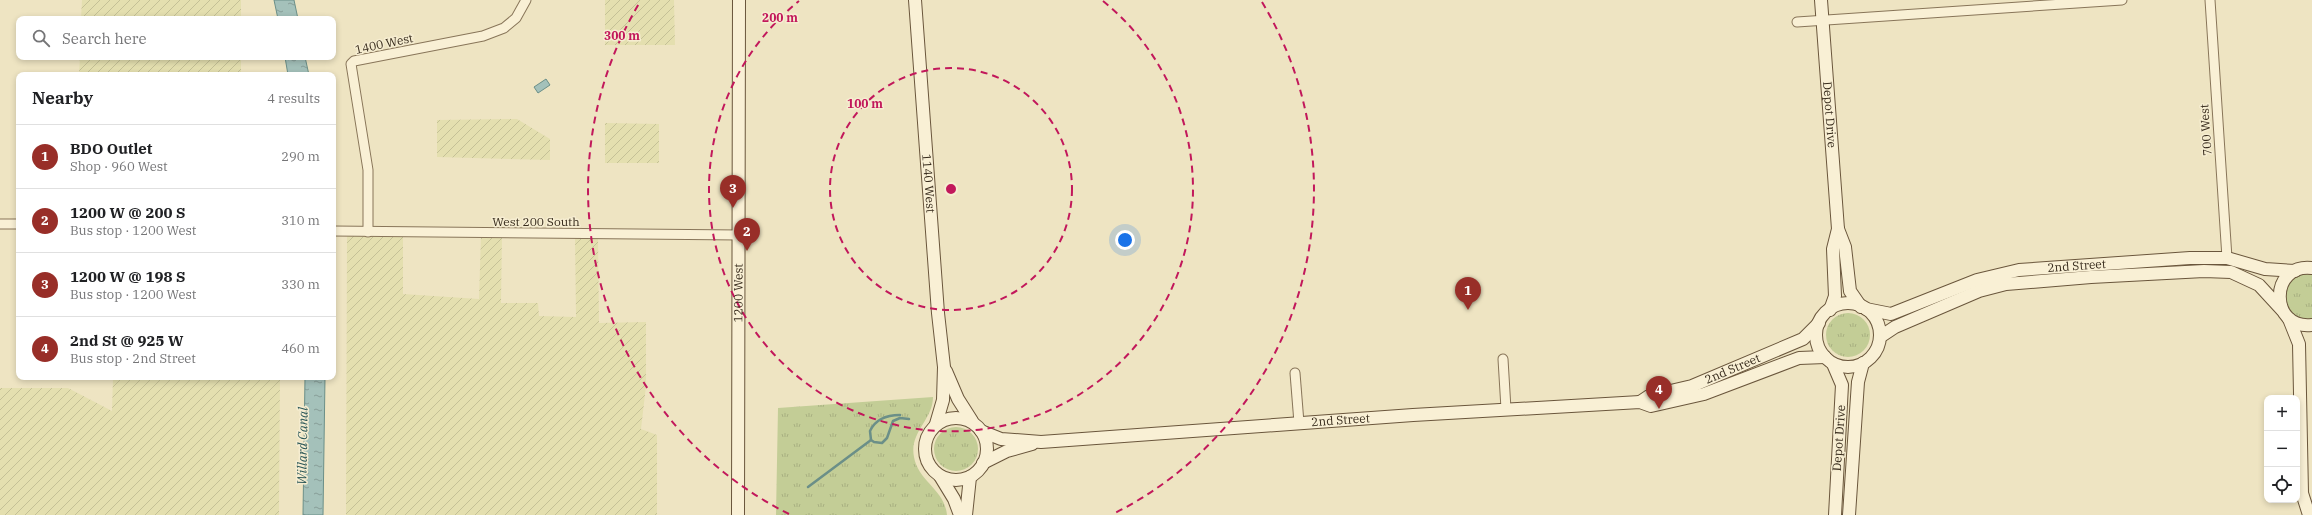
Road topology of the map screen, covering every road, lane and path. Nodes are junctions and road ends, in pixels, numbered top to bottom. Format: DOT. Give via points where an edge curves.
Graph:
graph roads {
  1 [pos="526,0"];
  2 [pos="739,0"];
  3 [pos="915,0"];
  4 [pos="1821,0"];
  5 [pos="2122,0"];
  6 [pos="2210,0"];
  7 [pos="2003,4"];
  8 [pos="1822,20"];
  9 [pos="1797,22"];
  10 [pos="0,224"];
  11 [pos="16,224"];
  12 [pos="1838,229"];
  13 [pos="336,231"];
  14 [pos="368,232"];
  15 [pos="739,235"];
  16 [pos="2227,258"];
  17 [pos="2312,268"];
  18 [pos="2295,271"];
  19 [pos="1864,308"];
  20 [pos="1830,310"];
  21 [pos="2286,314"];
  22 [pos="1819,323"];
  23 [pos="2312,325"];
  24 [pos="1880,337"];
  25 [pos="1503,359"];
  26 [pos="1829,360"];
  27 [pos="1863,363"];
  28 [pos="944,367"];
  29 [pos="1295,373"];
  30 [pos="1640,402"];
  31 [pos="1506,409"];
  32 [pos="972,421"];
  33 [pos="1299,423"];
  34 [pos="936,424"];
  35 [pos="981,431"];
  36 [pos="1041,442"];
  37 [pos="983,463"];
  38 [pos="940,476"];
  39 [pos="970,477"];
  40 [pos="2312,510"];
  41 [pos="738,515"];
  42 [pos="960,515"];
  43 [pos="966,515"];
  44 [pos="1835,515"];
  45 [pos="1849,515"];
  46 [pos="2310,515"];
  1 -- 14 [label="street, 1400 West" via="516,18 504,28 484,36 354,61 351,64 368,170"];
  2 -- 15 [label="street, 1200 West"];
  3 -- 28 [label="street, 1140 West"];
  4 -- 8 [label="street, Depot Drive"];
  5 -- 7 [label="street"];
  6 -- 16 [label="street, 700 West"];
  7 -- 8 [label="street"];
  8 -- 9 [label="street"];
  8 -- 12 [label="street, Depot Drive"];
  10 -- 11 [label="street"];
  12 -- 19 [label="street, Depot Drive" via="1845,247 1850,291"];
  12 -- 20 [label="street, Depot Drive" via="1833,249 1835,296"];
  13 -- 14 [label="street, West 200 South"];
  14 -- 15 [label="street, West 200 South"];
  15 -- 41 [label="street, 1200 West"];
  16 -- 18 [label="street, 2nd Street" via="2265,269"];
  16 -- 19 [label="street, 2nd Street" via="2190,258 2019,270 1977,280 1891,314"];
  17 -- 18 [label="street, 2nd Street"];
  18 -- 21 [label="street" via="2282,284 2279,301"];
  19 -- 20 [label="street" via="1845,304"];
  19 -- 24 [label="street" via="1876,321"];
  20 -- 22 [label="street"];
  21 -- 23 [label="street" via="2302,325"];
  21 -- 24 [label="street, 2nd Street" via="2259,285 2231,272 2091,277 2006,284 1979,291 1895,327"];
  21 -- 46 [label="street" via="2299,344 2302,494"];
  22 -- 26 [label="street" via="1816,334 1818,345"];
  22 -- 30 [label="street, 2nd Street" via="1803,339 1692,386 1649,396"];
  24 -- 27 [label="street" via="1874,354"];
  25 -- 31 [label="street"];
  26 -- 27 [label="street" via="1847,367"];
  26 -- 30 [label="street, 2nd Street" via="1799,358 1704,394 1651,406"];
  26 -- 44 [label="street, Depot Drive" via="1842,385"];
  27 -- 45 [label="street, Depot Drive" via="1858,382"];
  28 -- 32 [label="street, 1140 West" via="958,399"];
  28 -- 34 [label="street, 1140 West" via="943,400"];
  29 -- 33 [label="street"];
  30 -- 31 [label="street, 2nd Street"];
  31 -- 33 [label="street, 2nd Street"];
  32 -- 34 [label="street" via="954,417"];
  32 -- 35 [label="street"];
  33 -- 36 [label="street, 2nd Street"];
  34 -- 38 [label="street" via="930,432 925,451 933,469"];
  35 -- 36 [label="street, 2nd Street" via="1001,439"];
  35 -- 37 [label="street" via="986,448"];
  36 -- 37 [label="street, 2nd Street" via="1007,451"];
  37 -- 39 [label="street"];
  38 -- 39 [label="street" via="955,480"];
  38 -- 42 [label="street"];
  39 -- 43 [label="street"];
  40 -- 46 [label="street"];
}
